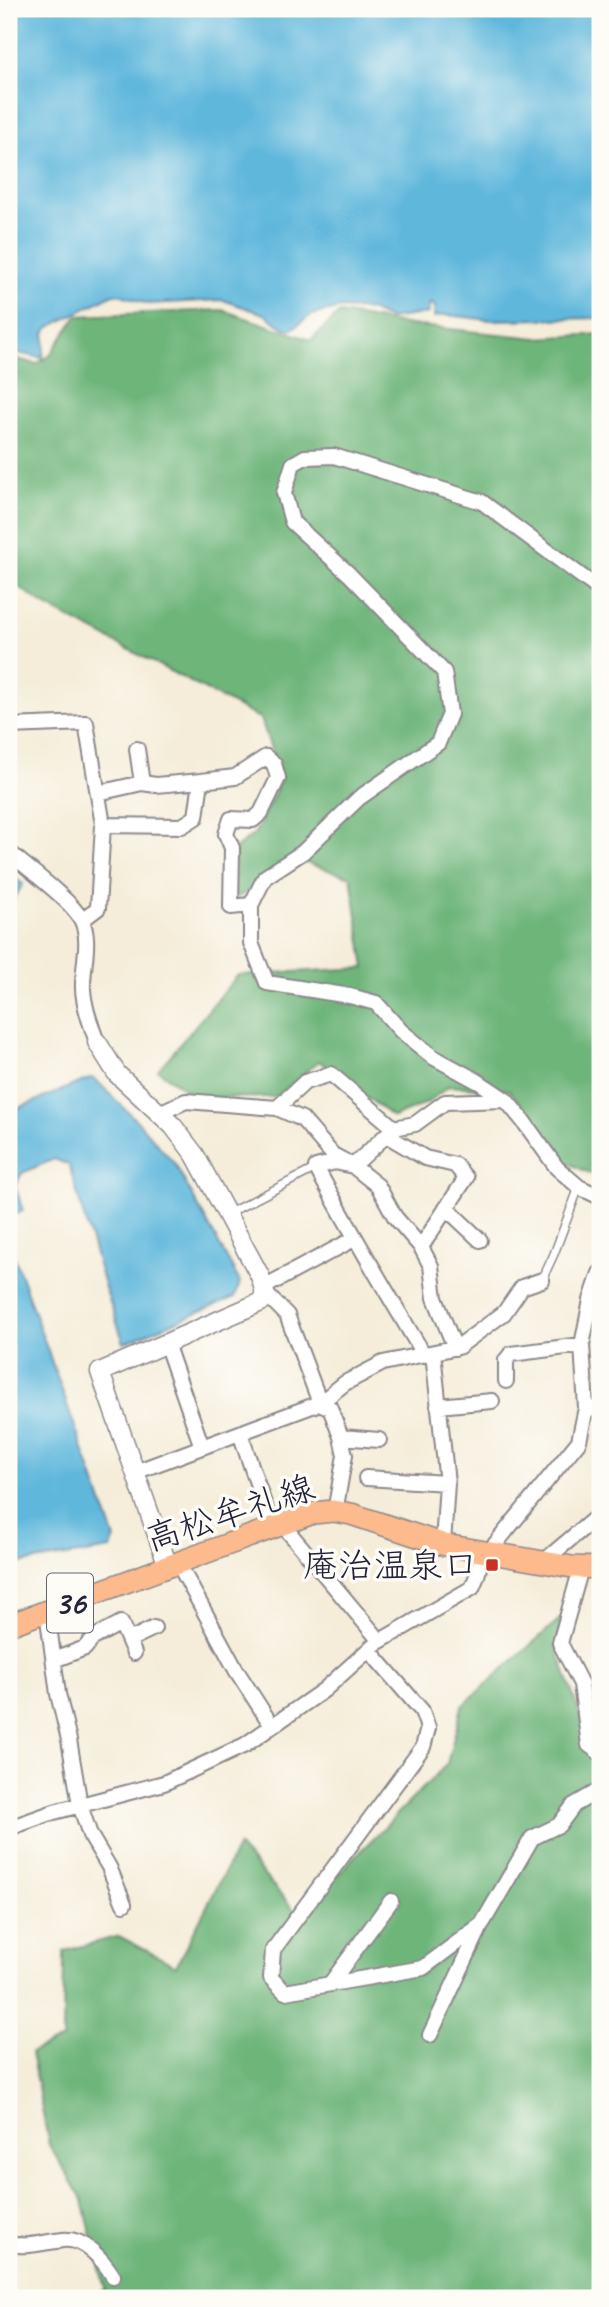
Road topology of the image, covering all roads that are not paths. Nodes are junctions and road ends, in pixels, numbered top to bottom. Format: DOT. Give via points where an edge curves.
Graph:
graph roads {
  1 [pos="600,590"];
  2 [pos="9,726"];
  3 [pos="137,749"];
  4 [pos="201,781"];
  5 [pos="142,783"];
  6 [pos="98,793"];
  7 [pos="103,825"];
  8 [pos="9,852"];
  9 [pos="251,905"];
  10 [pos="82,920"];
  11 [pos="97,1042"];
  12 [pos="506,1100"];
  13 [pos="277,1108"];
  14 [pos="159,1113"];
  15 [pos="390,1131"];
  16 [pos="353,1166"];
  17 [pos="316,1167"];
  18 [pos="579,1187"];
  19 [pos="600,1197"];
  20 [pos="446,1208"];
  21 [pos="227,1214"];
  22 [pos="354,1239"];
  23 [pos="480,1240"];
  24 [pos="421,1247"];
  25 [pos="600,1273"];
  26 [pos="542,1280"];
  27 [pos="264,1290"];
  28 [pos="600,1338"];
  29 [pos="166,1343"];
  30 [pos="583,1343"];
  31 [pos="455,1348"];
  32 [pos="428,1354"];
  33 [pos="506,1381"];
  34 [pos="492,1401"];
  35 [pos="320,1403"];
  36 [pos="439,1406"];
  37 [pos="593,1409"];
  38 [pos="240,1433"];
  39 [pos="341,1437"];
  40 [pos="379,1440"];
  41 [pos="202,1447"];
  42 [pos="135,1472"];
  43 [pos="366,1478"];
  44 [pos="447,1483"];
  45 [pos="335,1512"];
  46 [pos="600,1514"];
  47 [pos="277,1525"];
  48 [pos="443,1544"];
  49 [pos="486,1552"];
  50 [pos="543,1562"];
  51 [pos="173,1565"];
  52 [pos="591,1568"];
  53 [pos="47,1611"];
  54 [pos="9,1625"];
  55 [pos="153,1628"];
  56 [pos="374,1646"];
  57 [pos="54,1660"];
  58 [pos="272,1726"];
  59 [pos="600,1753"];
  60 [pos="600,1790"];
  61 [pos="80,1805"];
  62 [pos="9,1828"];
  63 [pos="391,1901"];
  64 [pos="124,1904"];
  65 [pos="482,1924"];
  66 [pos="330,1984"];
  67 [pos="430,2035"];
  68 [pos="9,2244"];
  69 [pos="113,2276"];
  1 -- 9 [label="street" via="482,502 334,456 305,457 292,464 284,493 292,522 444,672 450,714 438,743 359,798 303,852 265,877"];
  2 -- 6 [label="street" via="86,723"];
  3 -- 5 [label="street"];
  4 -- 5 [label="street"];
  4 -- 7 [label="street" via="196,817 182,826"];
  4 -- 9 [label="street" via="235,777 266,757 274,764 278,778 261,813 253,820 231,819 226,834 232,848 231,907"];
  5 -- 6 [label="street"];
  6 -- 7 [label="street"];
  7 -- 10 [label="street" via="98,908"];
  8 -- 10 [label="street"];
  9 -- 12 [label="street" via="251,943 267,983 376,1003 433,1057"];
  10 -- 11 [label="street" via="86,940 83,989"];
  11 -- 14 [label="street" via="117,1074"];
  12 -- 15 [label="street" via="445,1102 415,1124"];
  12 -- 18 [label="street" via="557,1168"];
  13 -- 14 [label="street" via="186,1101"];
  13 -- 15 [label="street" via="305,1082 331,1074"];
  13 -- 16 [label="street" via="302,1119 333,1155"];
  14 -- 21 [label="street" via="195,1155"];
  15 -- 16 [label="street"];
  15 -- 20 [label="street" via="425,1158 455,1165 466,1178"];
  16 -- 17 [label="street" via="335,1162"];
  16 -- 24 [label="street" via="378,1186 395,1217"];
  17 -- 21 [label="lane"];
  17 -- 22 [label="street"];
  18 -- 19 [label="street"];
  18 -- 26 [label="lane"];
  20 -- 23 [label="street"];
  20 -- 24 [label="street"];
  21 -- 27 [label="street"];
  22 -- 27 [label="street"];
  22 -- 32 [label="street"];
  24 -- 31 [label="street"];
  25 -- 30 [label="street"];
  26 -- 31 [label="street" via="522,1287 504,1313"];
  27 -- 29 [label="street" via="261,1302"];
  27 -- 35 [label="street" via="287,1315"];
  28 -- 30 [label="street"];
  29 -- 41 [label="street"];
  29 -- 42 [label="street" via="100,1372"];
  30 -- 33 [label="street" via="511,1354 506,1360"];
  30 -- 37 [label="street"];
  31 -- 32 [label="street"];
  32 -- 35 [label="street" via="383,1363 345,1382"];
  32 -- 36 [label="street"];
  34 -- 36 [label="street"];
  35 -- 38 [label="street"];
  35 -- 39 [label="street" via="330,1408"];
  36 -- 44 [label="street"];
  37 -- 49 [label="street" via="579,1441"];
  38 -- 41 [label="street"];
  38 -- 47 [label="street"];
  39 -- 40 [label="street"];
  39 -- 45 [label="street" via="345,1455"];
  41 -- 42 [label="street"];
  42 -- 51 [label="street"];
  43 -- 44 [label="street"];
  44 -- 48 [label="street"];
  45 -- 47 [label="main road, 高松牟礼線 / 36" via="313,1513"];
  45 -- 48 [label="main road, 高松牟礼線 / 36"];
  46 -- 50 [label="street"];
  47 -- 51 [label="main road, 高松牟礼線 / 36"];
  47 -- 56 [label="street"];
  48 -- 49 [label="main road, 高松牟礼線 / 36"];
  49 -- 50 [label="main road, 高松牟礼線 / 36"];
  49 -- 56 [label="street" via="472,1588"];
  50 -- 52 [label="main road, 高松牟礼線 / 36"];
  51 -- 53 [label="main road, 高松牟礼線 / 36"];
  51 -- 58 [label="street"];
  52 -- 59 [label="street" via="560,1643 580,1684 589,1745"];
  53 -- 54 [label="main road, 高松牟礼線 / 36"];
  53 -- 57 [label="street"];
  55 -- 57 [label="street" via="132,1646 121,1623 93,1638 85,1648"];
  56 -- 58 [label="street" via="324,1690"];
  56 -- 66 [label="street" via="422,1711 428,1728 424,1747 273,1950 271,1978 285,1992"];
  57 -- 61 [label="street"];
  58 -- 61 [label="street" via="245,1745 164,1783"];
  60 -- 65 [label="street" via="574,1805 559,1825 532,1839"];
  61 -- 62 [label="street"];
  61 -- 64 [label="street"];
  63 -- 66 [label="street"];
  65 -- 66 [label="street" via="423,1968"];
  65 -- 67 [label="street"];
  68 -- 69 [label="street" via="22,2247 70,2239 103,2260"];
}
